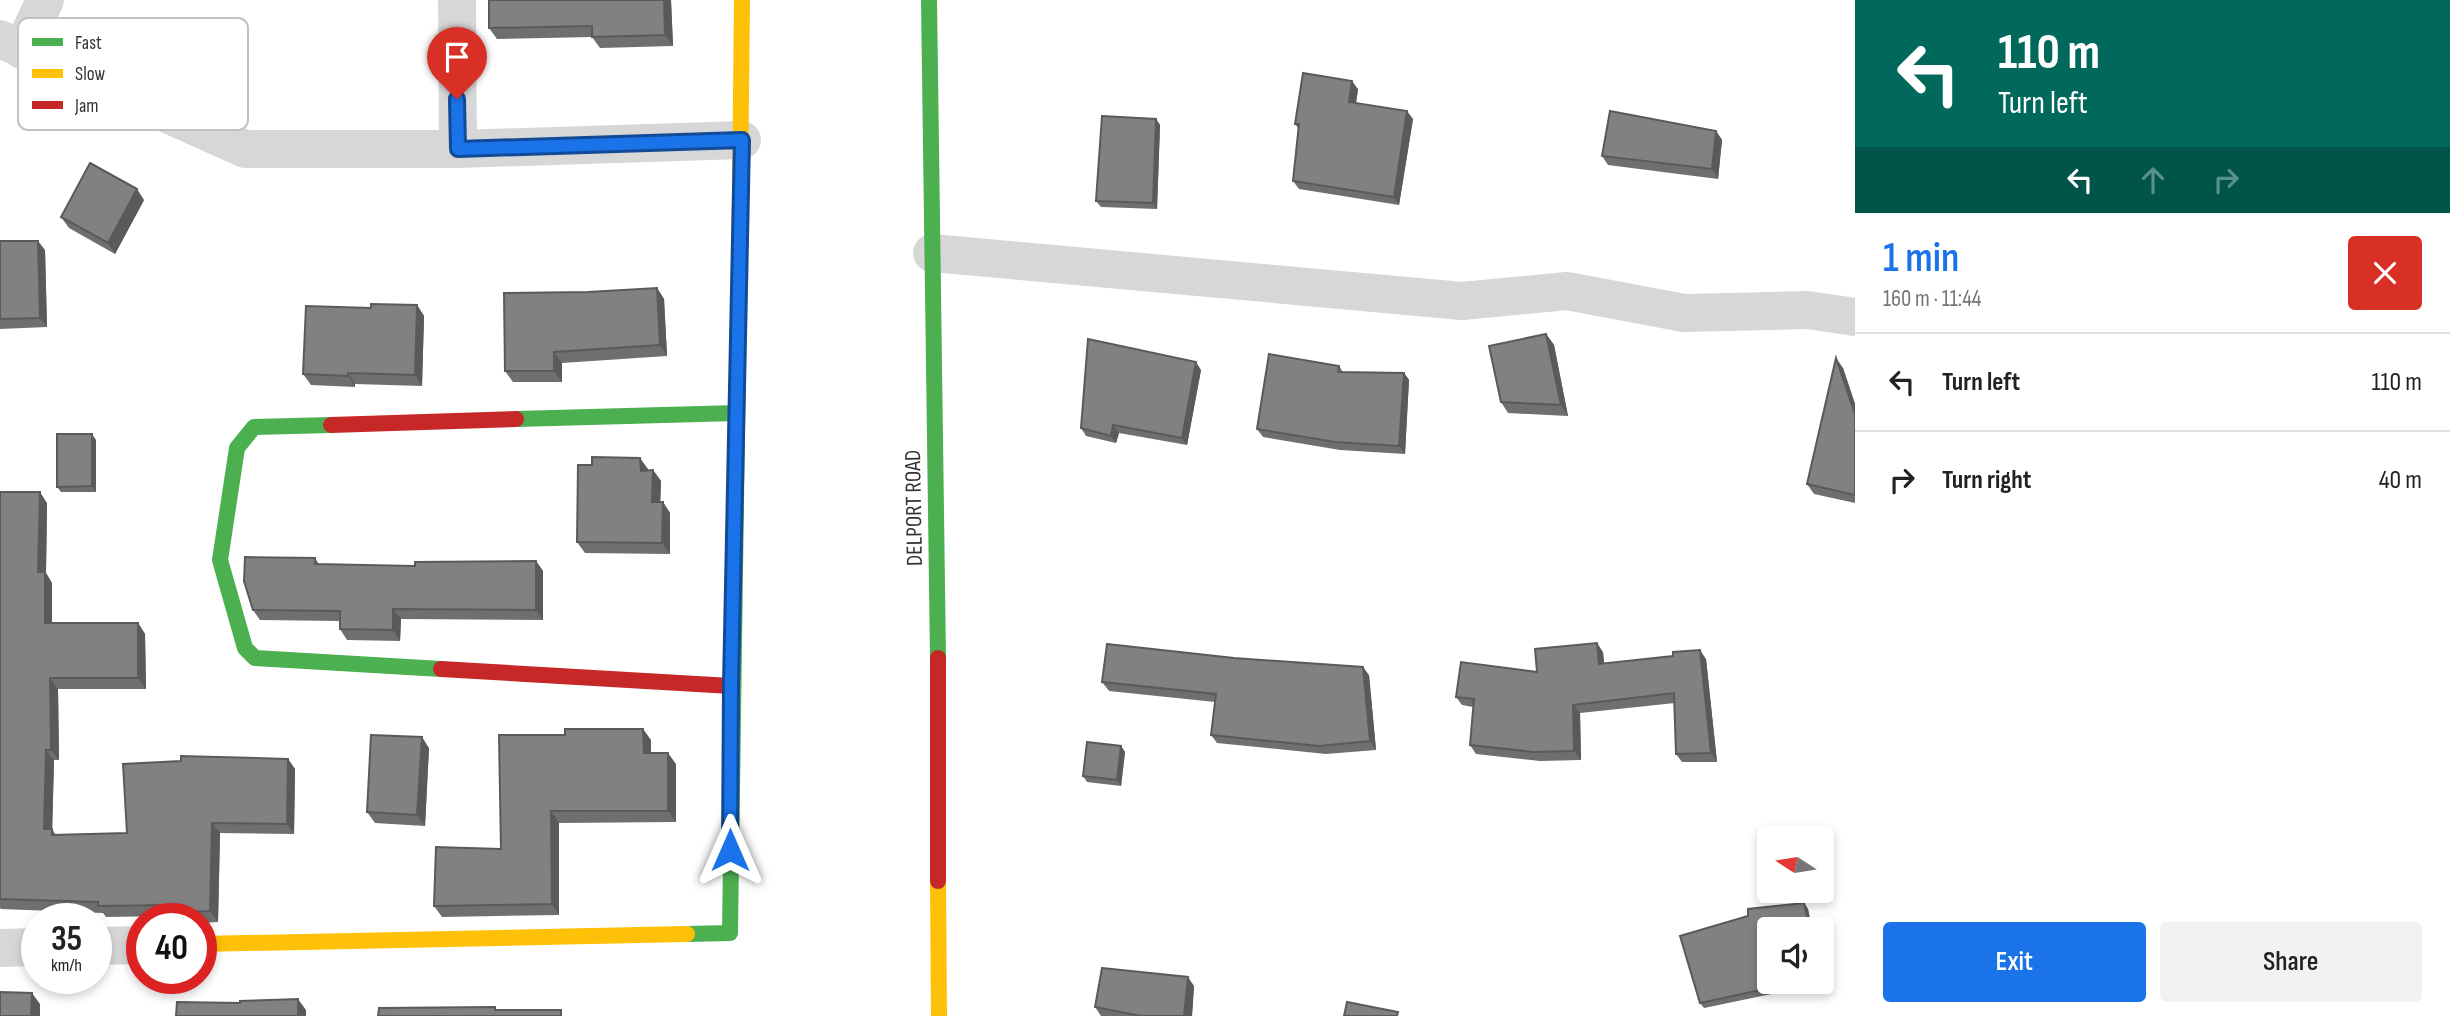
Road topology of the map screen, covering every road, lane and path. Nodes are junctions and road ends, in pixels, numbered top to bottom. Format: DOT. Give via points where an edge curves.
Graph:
graph roads {
  1 [pos="45,0"];
  2 [pos="457,0"];
  3 [pos="742,0"];
  4 [pos="929,0"];
  5 [pos="31,18"];
  6 [pos="202,130"];
  7 [pos="742,140"];
  8 [pos="458,149"];
  9 [pos="932,253"];
  10 [pos="1855,317"];
  11 [pos="737,413"];
  12 [pos="731,685"];
  13 [pos="217,944"];
  14 [pos="21,947"];
  15 [pos="0,948"];
  16 [pos="939,1016"];
  1 -- 5 [label="street"];
  2 -- 8 [label="street"];
  3 -- 7 [label="street"];
  4 -- 9 [label="street, DELPORT ROAD"];
  6 -- 8 [label="street" via="244,149"];
  7 -- 8 [label="street"];
  7 -- 11 [label="street"];
  9 -- 10 [label="street" via="1462,301 1567,291 1684,313 1807,310"];
  9 -- 16 [label="street, DELPORT ROAD"];
  11 -- 12 [label="street"];
  11 -- 12 [label="street" via="254,427 237,448 220,560 245,648 254,658"];
  12 -- 13 [label="street" via="730,933"];
  14 -- 15 [label="street"];
}
